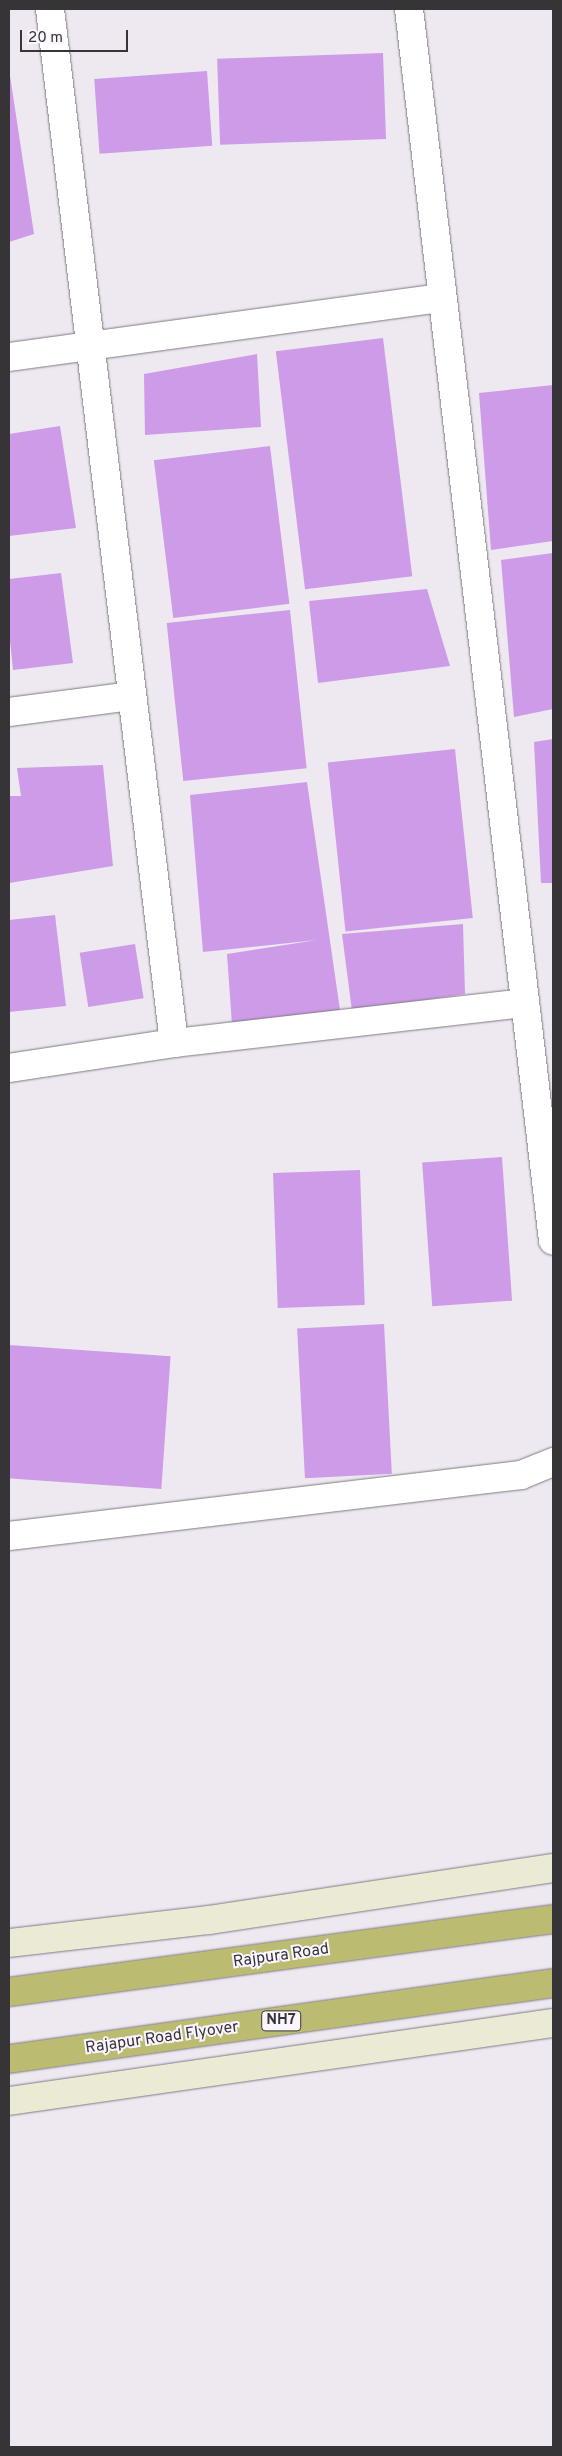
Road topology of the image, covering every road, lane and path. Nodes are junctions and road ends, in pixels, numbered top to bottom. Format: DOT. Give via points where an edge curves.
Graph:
graph roads {
  1 [pos="50,9"];
  2 [pos="409,9"];
  3 [pos="442,298"];
  4 [pos="90,346"];
  5 [pos="9,357"];
  6 [pos="132,696"];
  7 [pos="9,712"];
  8 [pos="525,1002"];
  9 [pos="174,1043"];
  10 [pos="9,1068"];
  11 [pos="553,1241"];
  12 [pos="553,1462"];
  13 [pos="9,1536"];
  14 [pos="553,1868"];
  15 [pos="553,1919"];
  16 [pos="9,1944"];
  17 [pos="553,1983"];
  18 [pos="9,1992"];
  19 [pos="553,2023"];
  20 [pos="9,2059"];
  21 [pos="9,2101"];
  1 -- 4 [label="street"];
  2 -- 3 [label="street"];
  3 -- 4 [label="street"];
  3 -- 8 [label="street"];
  4 -- 5 [label="street"];
  4 -- 6 [label="street"];
  6 -- 7 [label="street"];
  6 -- 9 [label="street"];
  8 -- 9 [label="street"];
  8 -- 11 [label="street"];
  9 -- 10 [label="street"];
  12 -- 13 [label="street" via="521,1475"];
  14 -- 16 [label="street" via="209,1920"];
  15 -- 18 [label="highway, Rajpura Road"];
  17 -- 20 [label="highway, Rajapur Road Flyover / NH7"];
  19 -- 21 [label="street"];
}
